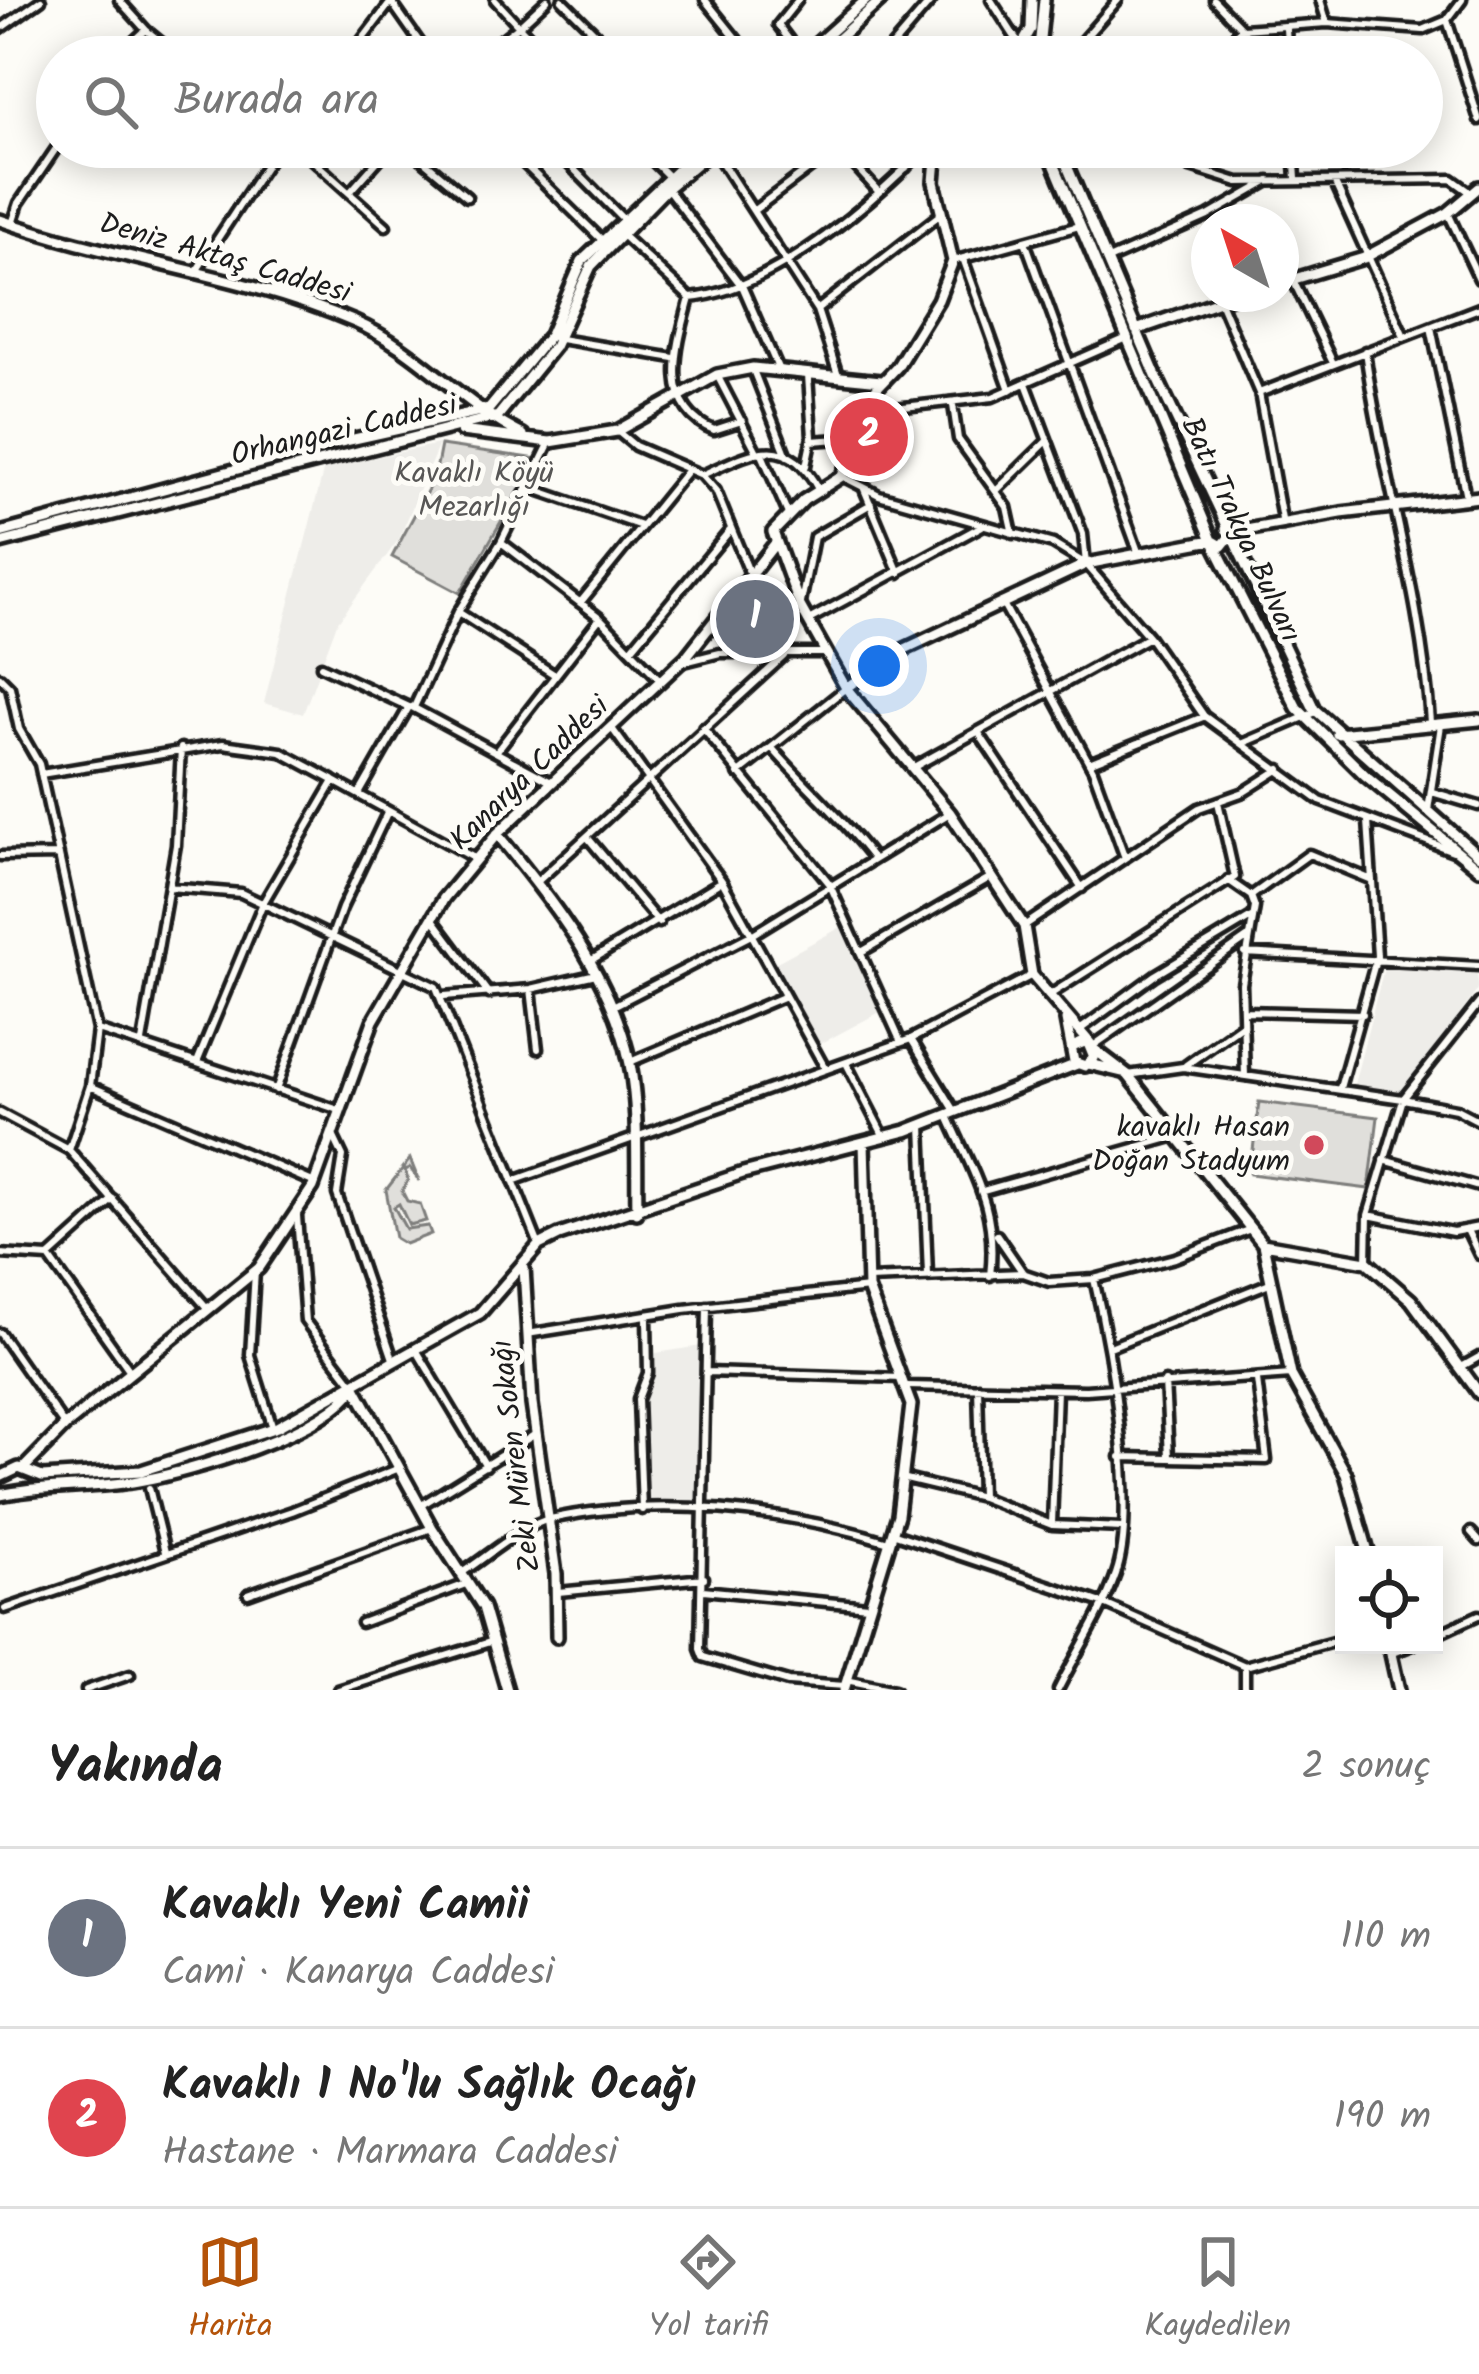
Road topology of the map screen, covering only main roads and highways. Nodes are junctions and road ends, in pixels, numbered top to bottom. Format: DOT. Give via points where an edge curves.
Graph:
graph roads {
  1 [pos="866,0"];
  2 [pos="881,0"];
  3 [pos="1032,0"];
  4 [pos="1044,0"];
  5 [pos="826,36"];
  6 [pos="841,36"];
  7 [pos="1027,36"];
  8 [pos="1041,36"];
  9 [pos="684,168"];
  10 [pos="936,168"];
  11 [pos="1056,168"];
  12 [pos="1068,168"];
  13 [pos="668,182"];
  14 [pos="1474,190"];
  15 [pos="6,222"];
  16 [pos="1299,277"];
  17 [pos="1191,309"];
  18 [pos="1137,328"];
  19 [pos="1127,337"];
  20 [pos="881,381"];
  21 [pos="512,405"];
  22 [pos="483,412"];
  23 [pos="494,418"];
  24 [pos="449,430"];
  25 [pos="523,435"];
  26 [pos="338,448"];
  27 [pos="1479,497"];
  28 [pos="23,531"];
  29 [pos="0,533"];
  30 [pos="1229,533"];
  31 [pos="1212,540"];
  32 [pos="0,543"];
  33 [pos="774,545"];
  34 [pos="846,688"];
  35 [pos="1479,719"];
  36 [pos="1340,733"];
  37 [pos="1326,739"];
  38 [pos="496,834"];
  39 [pos="1479,856"];
  40 [pos="1479,869"];
  41 [pos="1064,1015"];
  42 [pos="1093,1047"];
  43 [pos="1077,1058"];
  44 [pos="1126,1074"];
  45 [pos="863,1142"];
  46 [pos="638,1213"];
  47 [pos="1263,1244"];
  48 [pos="524,1268"];
  49 [pos="355,1387"];
  50 [pos="1479,1393"];
  51 [pos="24,1469"];
  52 [pos="0,1477"];
  53 [pos="22,1492"];
  54 [pos="0,1495"];
  55 [pos="1367,1546"];
  56 [pos="556,1637"];
  57 [pos="1390,1654"];
  58 [pos="845,1686"];
  59 [pos="507,1690"];
  60 [pos="1399,1690"];
  1 -- 5 [label="main road"];
  2 -- 6 [label="main road"];
  3 -- 7 [label="main road"];
  4 -- 8 [label="main road"];
  9 -- 13 [label="main road, Orhangazi Caddesi"];
  10 -- 20 [label="main road" via="958,262 922,329"];
  11 -- 19 [label="main road, Batı Trakya Bulvarı"];
  12 -- 18 [label="main road, Batı Trakya Bulvarı"];
  13 -- 21 [label="main road, Orhangazi Caddesi" via="584,275 559,339"];
  13 -- 22 [label="main road, Orhangazi Caddesi" via="576,270 540,350"];
  14 -- 16 [label="main road" via="1364,258"];
  15 -- 22 [label="main road, Deniz Aktaş Caddesi" via="197,271 365,326"];
  17 -- 18 [label="main road"];
  18 -- 19 [label="main road"];
  18 -- 30 [label="main road, Batı Trakya Bulvarı"];
  19 -- 31 [label="main road, Batı Trakya Bulvarı"];
  20 -- 25 [label="main road" via="753,368 717,375 616,431 550,442"];
  20 -- 33 [label="main road, Kanarya Caddesi" via="842,476 788,514 773,532"];
  21 -- 23 [label="main road, Orhangazi Caddesi"];
  21 -- 25 [label="main road" via="512,427"];
  22 -- 23 [label="main road, Deniz Aktaş Caddesi"];
  22 -- 26 [label="main road, Orhangazi Caddesi"];
  23 -- 24 [label="main road, Orhangazi Caddesi"];
  23 -- 25 [label="main road, Deniz Aktaş Caddesi"];
  24 -- 25 [label="main road"];
  24 -- 26 [label="main road, Orhangazi Caddesi"];
  26 -- 28 [label="main road, Orhangazi Caddesi"];
  27 -- 30 [label="main road"];
  28 -- 29 [label="main road, Orhangazi Caddesi"];
  28 -- 32 [label="main road, Orhangazi Caddesi"];
  30 -- 31 [label="main road" via="1225,546"];
  30 -- 36 [label="main road, Batı Trakya Bulvarı" via="1316,712"];
  31 -- 34 [label="main road" via="1086,564 888,657"];
  31 -- 37 [label="main road, Batı Trakya Bulvarı" via="1305,716"];
  33 -- 34 [label="main road"];
  33 -- 38 [label="main road, Kanarya Caddesi" via="680,663"];
  34 -- 41 [label="main road" via="950,813 1024,926 1033,975"];
  35 -- 36 [label="main road"];
  36 -- 37 [label="main road"];
  36 -- 39 [label="main road, Batı Trakya Bulvarı"];
  37 -- 40 [label="main road, Batı Trakya Bulvarı"];
  38 -- 46 [label="main road" via="590,961 611,1006 630,1062"];
  38 -- 51 [label="main road, Kanarya Caddesi" via="433,919 374,1021 297,1216 255,1271"];
  41 -- 42 [label="main road"];
  41 -- 43 [label="main road"];
  42 -- 43 [label="main road"];
  42 -- 43 [label="main road"];
  42 -- 44 [label="main road"];
  43 -- 44 [label="main road"];
  43 -- 45 [label="main road"];
  44 -- 47 [label="main road"];
  45 -- 46 [label="main road" via="743,1173"];
  45 -- 58 [label="main road" via="868,1284 911,1405 905,1479"];
  46 -- 48 [label="main road" via="538,1245"];
  47 -- 50 [label="main road" via="1367,1262 1412,1300"];
  47 -- 55 [label="main road" via="1291,1375 1346,1474"];
  48 -- 49 [label="main road" via="480,1313"];
  48 -- 56 [label="main road, Zeki Müren Sokağı"];
  49 -- 51 [label="main road" via="273,1429 141,1471 42,1477"];
  49 -- 53 [label="main road" via="296,1431 207,1461 140,1481"];
  49 -- 59 [label="main road" via="466,1577 496,1640"];
  51 -- 52 [label="main road"];
  51 -- 53 [label="main road" via="31,1484"];
  51 -- 53 [label="main road" via="10,1481"];
  53 -- 54 [label="main road"];
  57 -- 60 [label="main road"];
}
